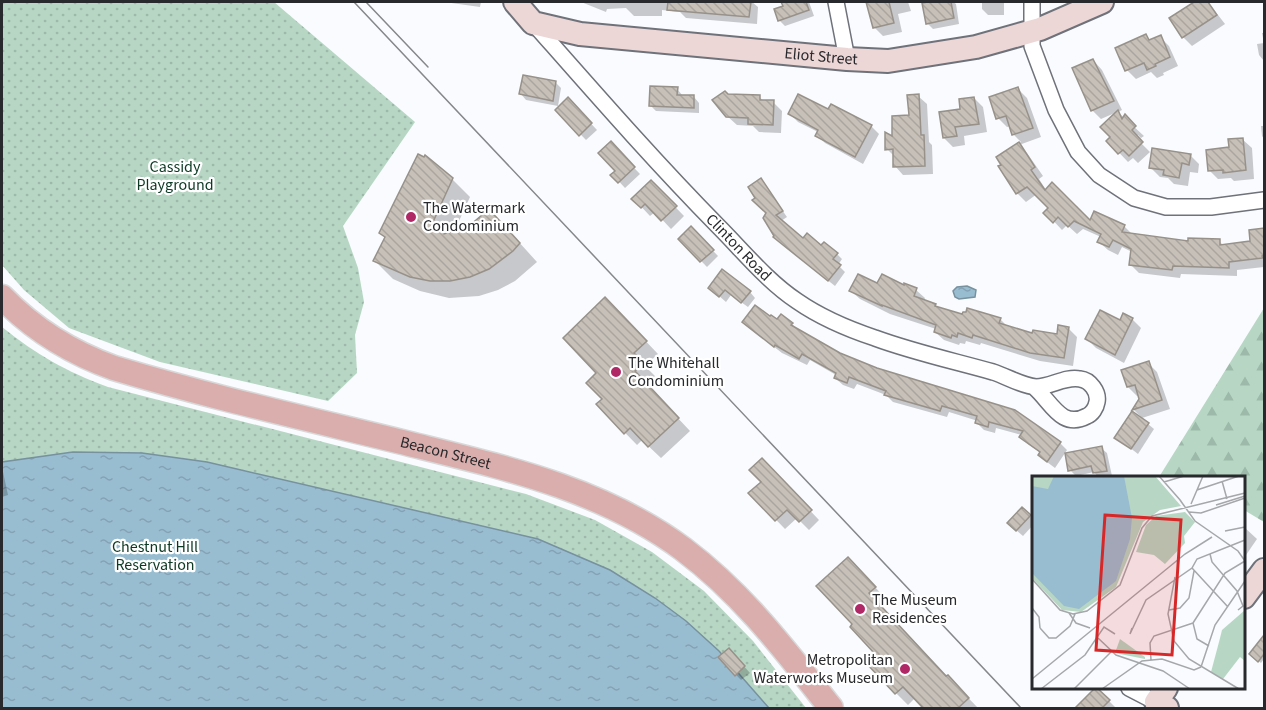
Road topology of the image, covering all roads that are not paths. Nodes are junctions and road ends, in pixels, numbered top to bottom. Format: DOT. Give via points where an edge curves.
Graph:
graph roads {
  1 [pos="515,2"];
  2 [pos="836,2"];
  3 [pos="1032,2"];
  4 [pos="1102,2"];
  5 [pos="533,23"];
  6 [pos="1032,31"];
  7 [pos="847,59"];
  8 [pos="1264,200"];
  9 [pos="2,297"];
  10 [pos="1034,387"];
  11 [pos="1264,570"];
  12 [pos="1245,596"];
  13 [pos="1136,689"];
  14 [pos="1163,699"];
  15 [pos="831,708"];
  1 -- 5 [label="street, Clinton Road"];
  2 -- 7 [label="street"];
  3 -- 6 [label="street"];
  4 -- 6 [label="street, Eliot Street"];
  5 -- 7 [label="street, Eliot Street" via="580,34"];
  5 -- 10 [label="street, Clinton Road" via="690,198 797,301 875,339"];
  6 -- 7 [label="street, Eliot Street" via="958,51 888,60"];
  6 -- 8 [label="street" via="1033,48 1056,110 1078,152 1099,175 1134,198 1166,207 1210,207"];
  9 -- 15 [label="main road, Beacon Street" via="57,341 114,368 532,475 604,502 672,542 724,582 768,628"];
  11 -- 12 [label="street"];
  13 -- 14 [label="street"];
}
